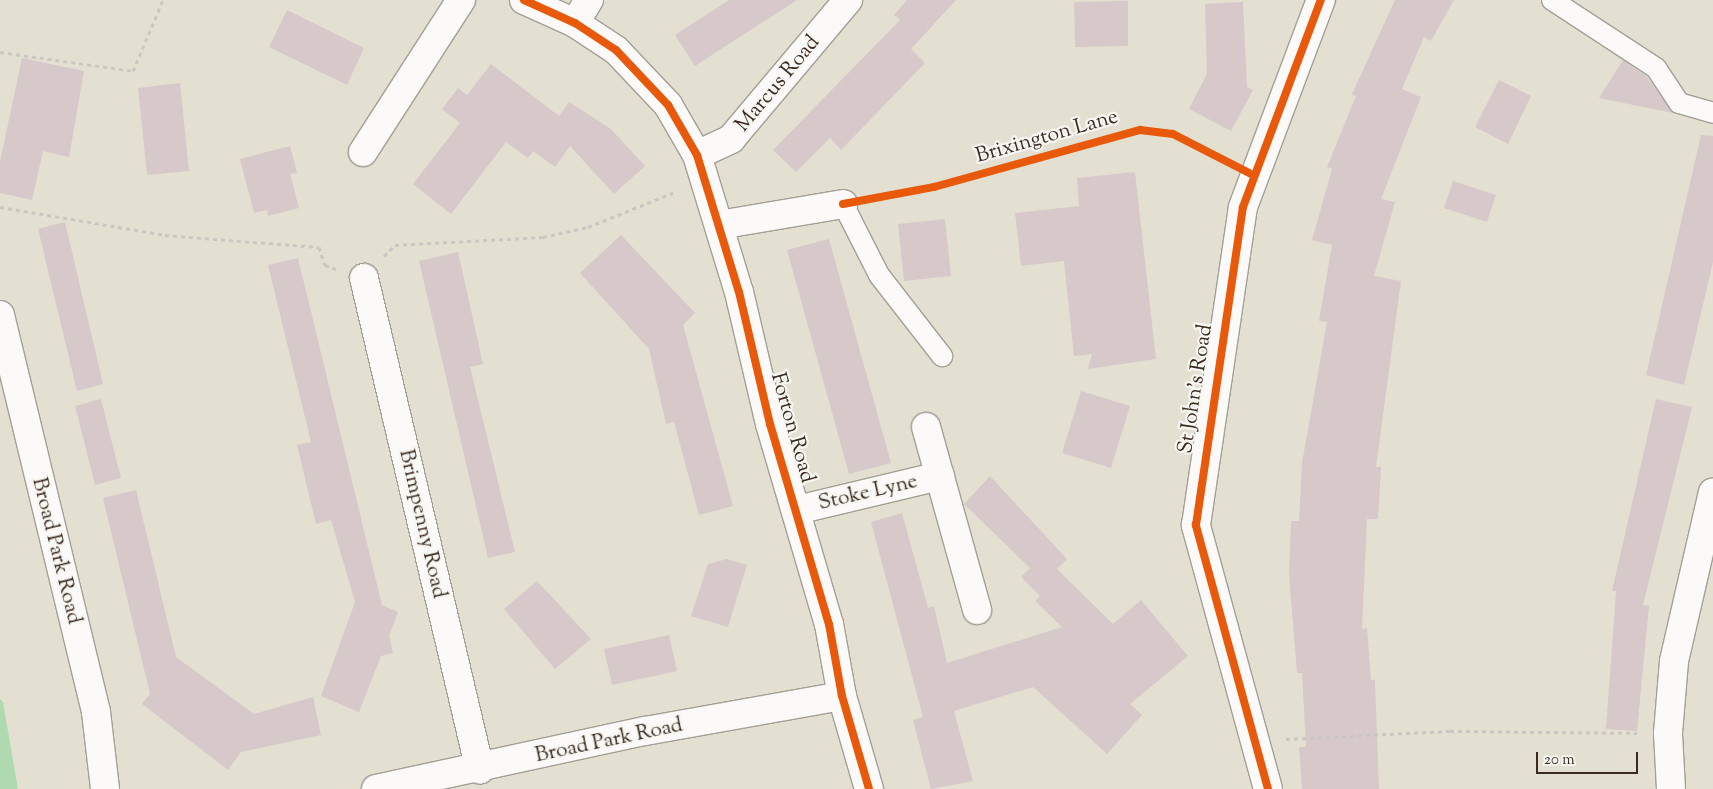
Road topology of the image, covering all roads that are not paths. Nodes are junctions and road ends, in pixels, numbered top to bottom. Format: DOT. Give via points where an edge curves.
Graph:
graph roads {
  1 [pos="461,0"];
  2 [pos="524,0"];
  3 [pos="589,0"];
  4 [pos="848,0"];
  5 [pos="1321,0"];
  6 [pos="1552,0"];
  7 [pos="575,23"];
  8 [pos="1713,113"];
  9 [pos="363,152"];
  10 [pos="697,155"];
  11 [pos="843,204"];
  12 [pos="719,225"];
  13 [pos="364,278"];
  14 [pos="0,315"];
  15 [pos="942,356"];
  16 [pos="926,426"];
  17 [pos="940,476"];
  18 [pos="1713,492"];
  19 [pos="797,510"];
  20 [pos="977,610"];
  21 [pos="842,696"];
  22 [pos="480,770"];
  23 [pos="105,789"];
  24 [pos="376,789"];
  25 [pos="869,789"];
  26 [pos="1268,789"];
  27 [pos="1670,789"];
  1 -- 9 [label="street"];
  2 -- 7 [label="street"];
  3 -- 7 [label="street"];
  4 -- 10 [label="street, Marcus Road" via="731,139"];
  5 -- 26 [label="street, St John's Road" via="1243,207 1196,525 1258,740"];
  6 -- 8 [label="lane" via="1656,68 1679,103"];
  7 -- 10 [label="street, Forton Road" via="616,50 654,88"];
  10 -- 12 [label="street, Forton Road"];
  11 -- 12 [label="street"];
  11 -- 15 [label="lane" via="878,274"];
  12 -- 19 [label="street, Forton Road" via="770,424"];
  13 -- 22 [label="street, Brimpenny Road"];
  14 -- 23 [label="street, Broad Park Road" via="96,712"];
  16 -- 17 [label="street, Stoke Lyne"];
  17 -- 19 [label="street, Stoke Lyne"];
  17 -- 20 [label="street, Stoke Lyne"];
  18 -- 27 [label="street" via="1674,661 1668,733"];
  19 -- 21 [label="street, Forton Road" via="828,624"];
  21 -- 22 [label="street, Broad Park Road" via="645,731"];
  21 -- 25 [label="street, Forton Road"];
  22 -- 24 [label="street, Broad Park Road"];
}
